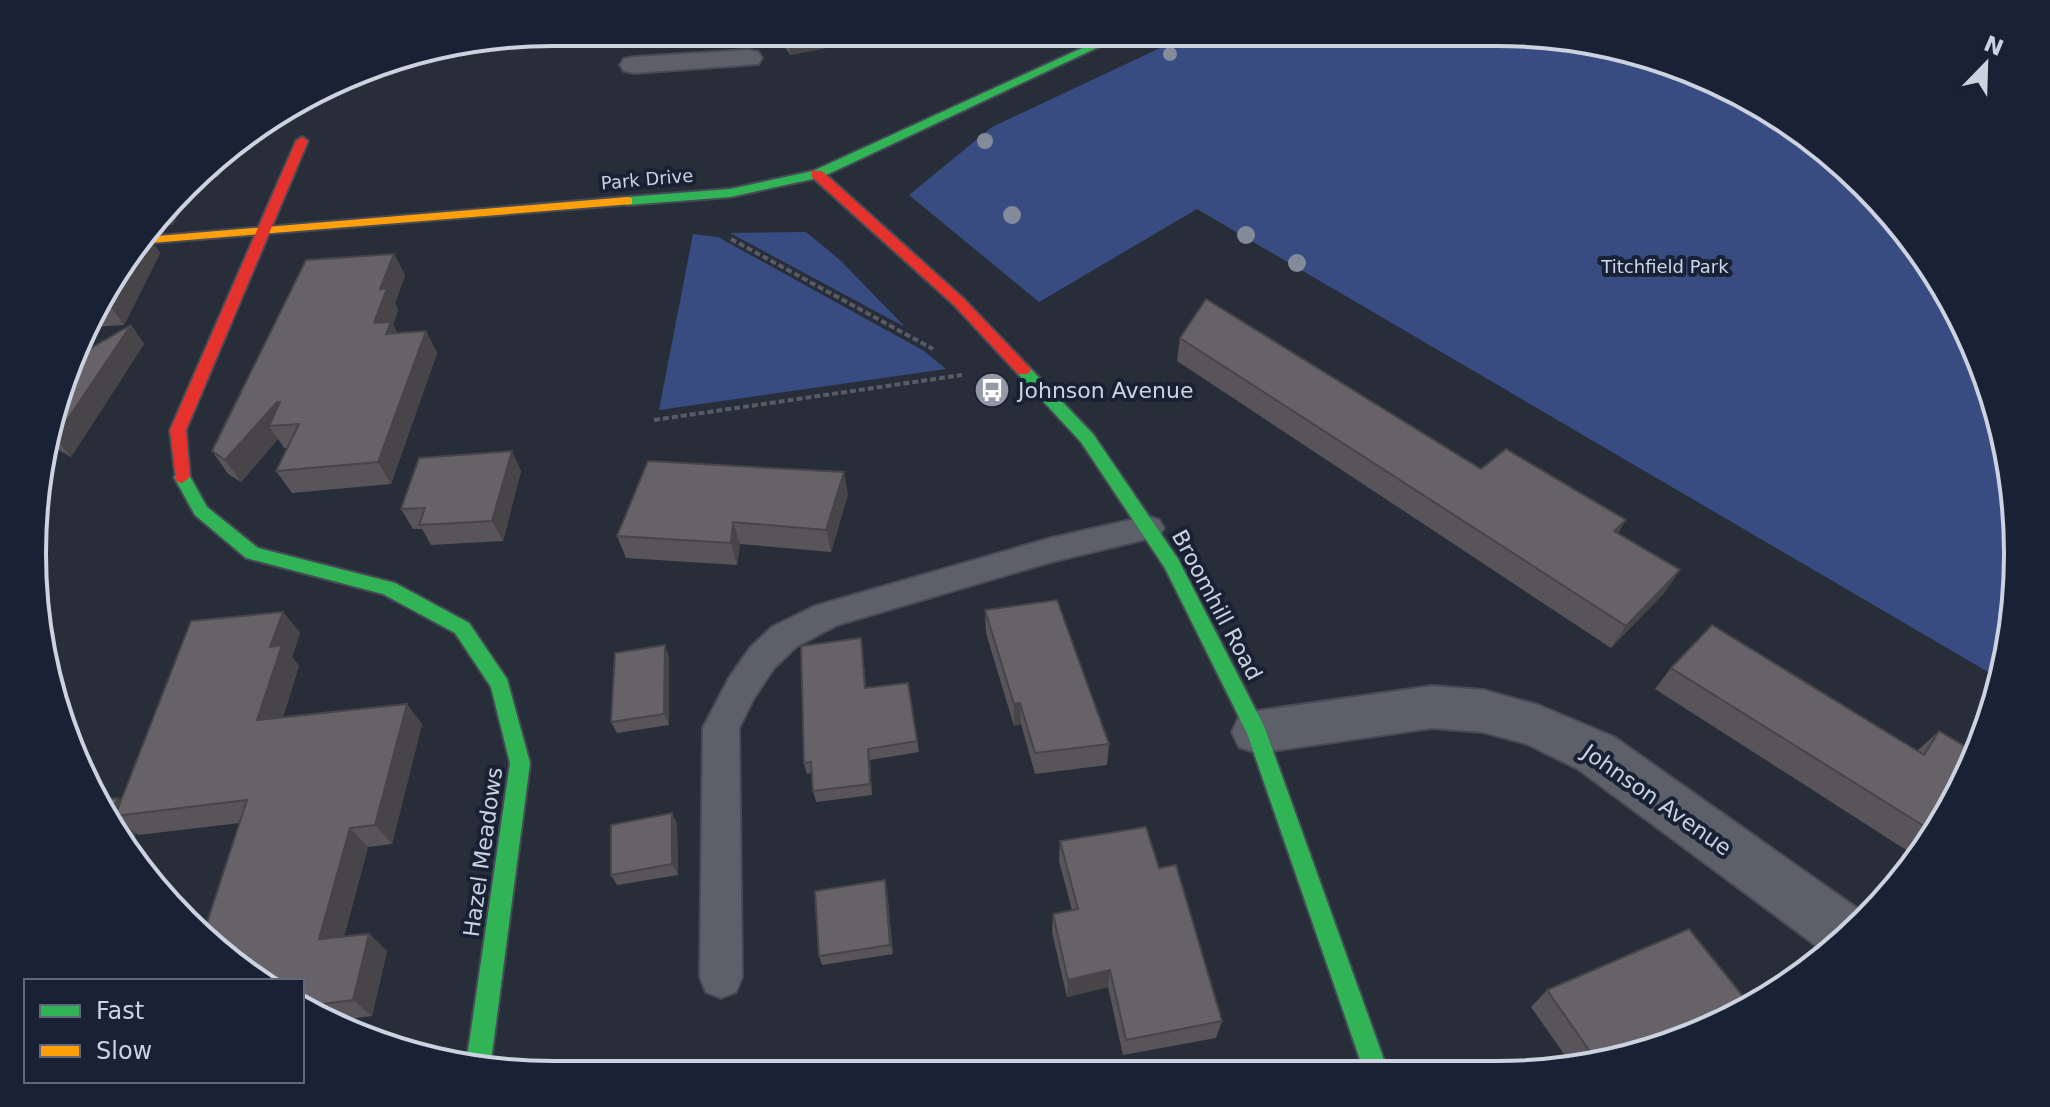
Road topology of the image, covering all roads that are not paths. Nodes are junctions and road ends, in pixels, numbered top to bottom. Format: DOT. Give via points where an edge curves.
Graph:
graph roads {
  1 [pos="691,46"];
  2 [pos="1095,46"];
  3 [pos="748,58"];
  4 [pos="689,62"];
  5 [pos="634,65"];
  6 [pos="302,141"];
  7 [pos="817,174"];
  8 [pos="265,230"];
  9 [pos="155,240"];
  10 [pos="1148,528"];
  11 [pos="1257,732"];
  12 [pos="1838,928"];
  13 [pos="721,977"];
  14 [pos="480,1056"];
  15 [pos="1372,1061"];
  1 -- 4 [label="street"];
  2 -- 7 [label="street, Park Drive"];
  3 -- 4 [label="street"];
  4 -- 5 [label="street"];
  6 -- 8 [label="street, Hazel Meadows"];
  7 -- 8 [label="street, Park Drive" via="730,193"];
  7 -- 10 [label="street, Broomhill Road" via="958,301 1087,438"];
  8 -- 9 [label="street, Park Drive"];
  8 -- 14 [label="street, Hazel Meadows" via="178,430 182,480 201,511 252,553 388,588 462,628 500,685 520,763"];
  10 -- 11 [label="street, Broomhill Road" via="1172,564"];
  10 -- 13 [label="lane" via="1051,550 827,615 784,637 762,658 721,728"];
  11 -- 12 [label="street, Johnson Avenue" via="1432,707 1483,711 1538,726 1596,753"];
  11 -- 15 [label="street, Broomhill Road"];
}
